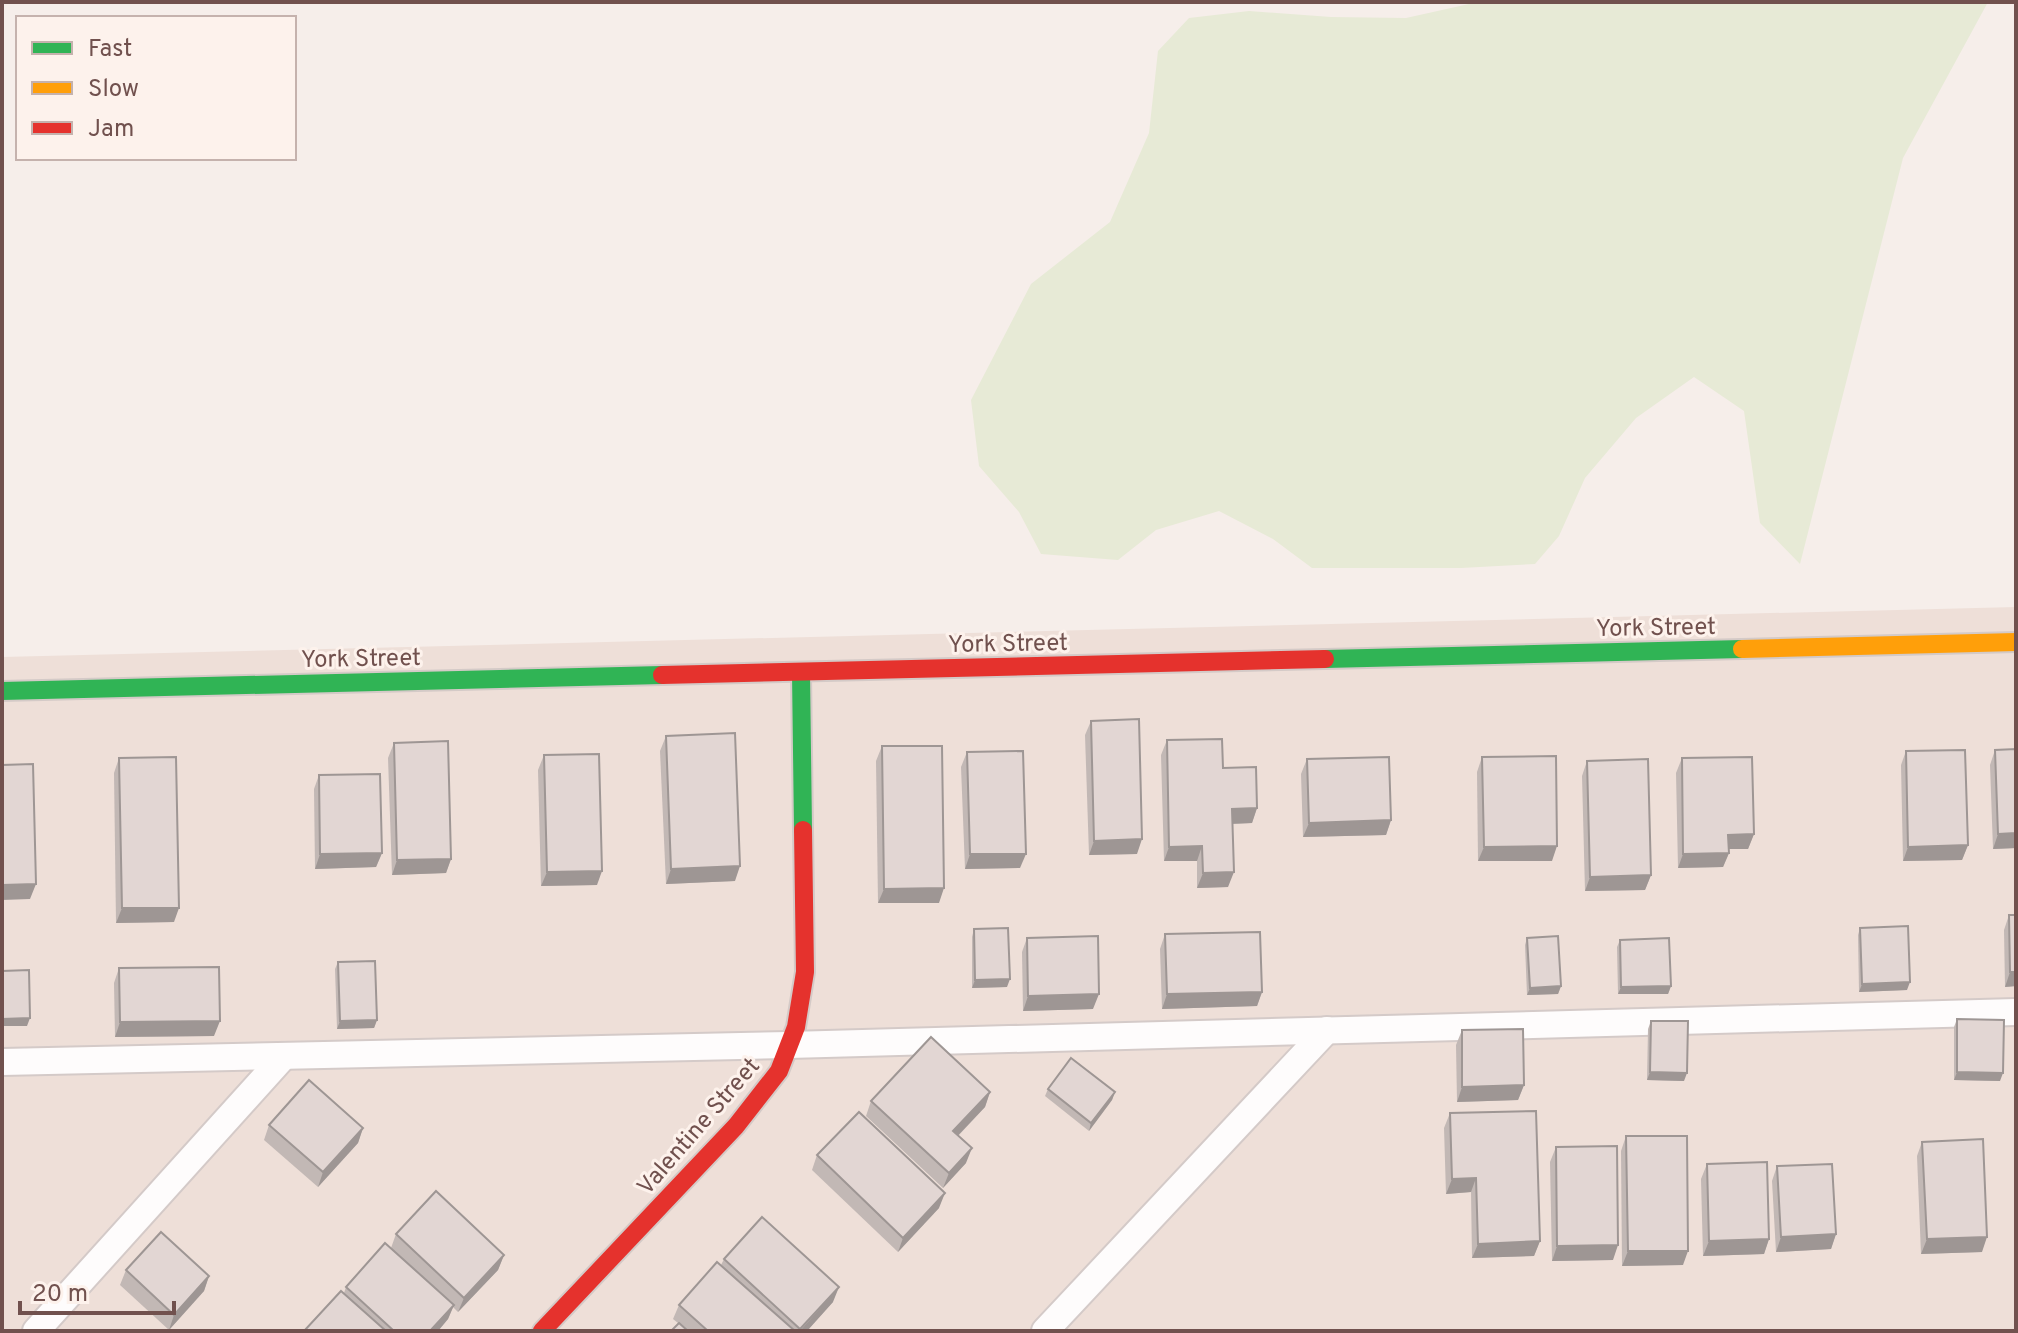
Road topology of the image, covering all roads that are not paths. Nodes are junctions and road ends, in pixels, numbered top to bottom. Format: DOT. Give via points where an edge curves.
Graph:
graph roads {
  1 [pos="2016,642"];
  2 [pos="801,672"];
  3 [pos="2,691"];
  4 [pos="2016,1012"];
  5 [pos="1327,1030"];
  6 [pos="789,1045"];
  7 [pos="284,1056"];
  8 [pos="2,1062"];
  9 [pos="36,1331"];
  10 [pos="542,1331"];
  11 [pos="1045,1331"];
  1 -- 2 [label="street, York Street"];
  2 -- 3 [label="street, York Street"];
  2 -- 6 [label="street, Valentine Street" via="805,972"];
  4 -- 5 [label="lane"];
  5 -- 6 [label="lane"];
  5 -- 11 [label="lane"];
  6 -- 7 [label="lane"];
  6 -- 10 [label="street, Valentine Street" via="779,1071 736,1126"];
  7 -- 8 [label="lane"];
  7 -- 9 [label="lane"];
}
